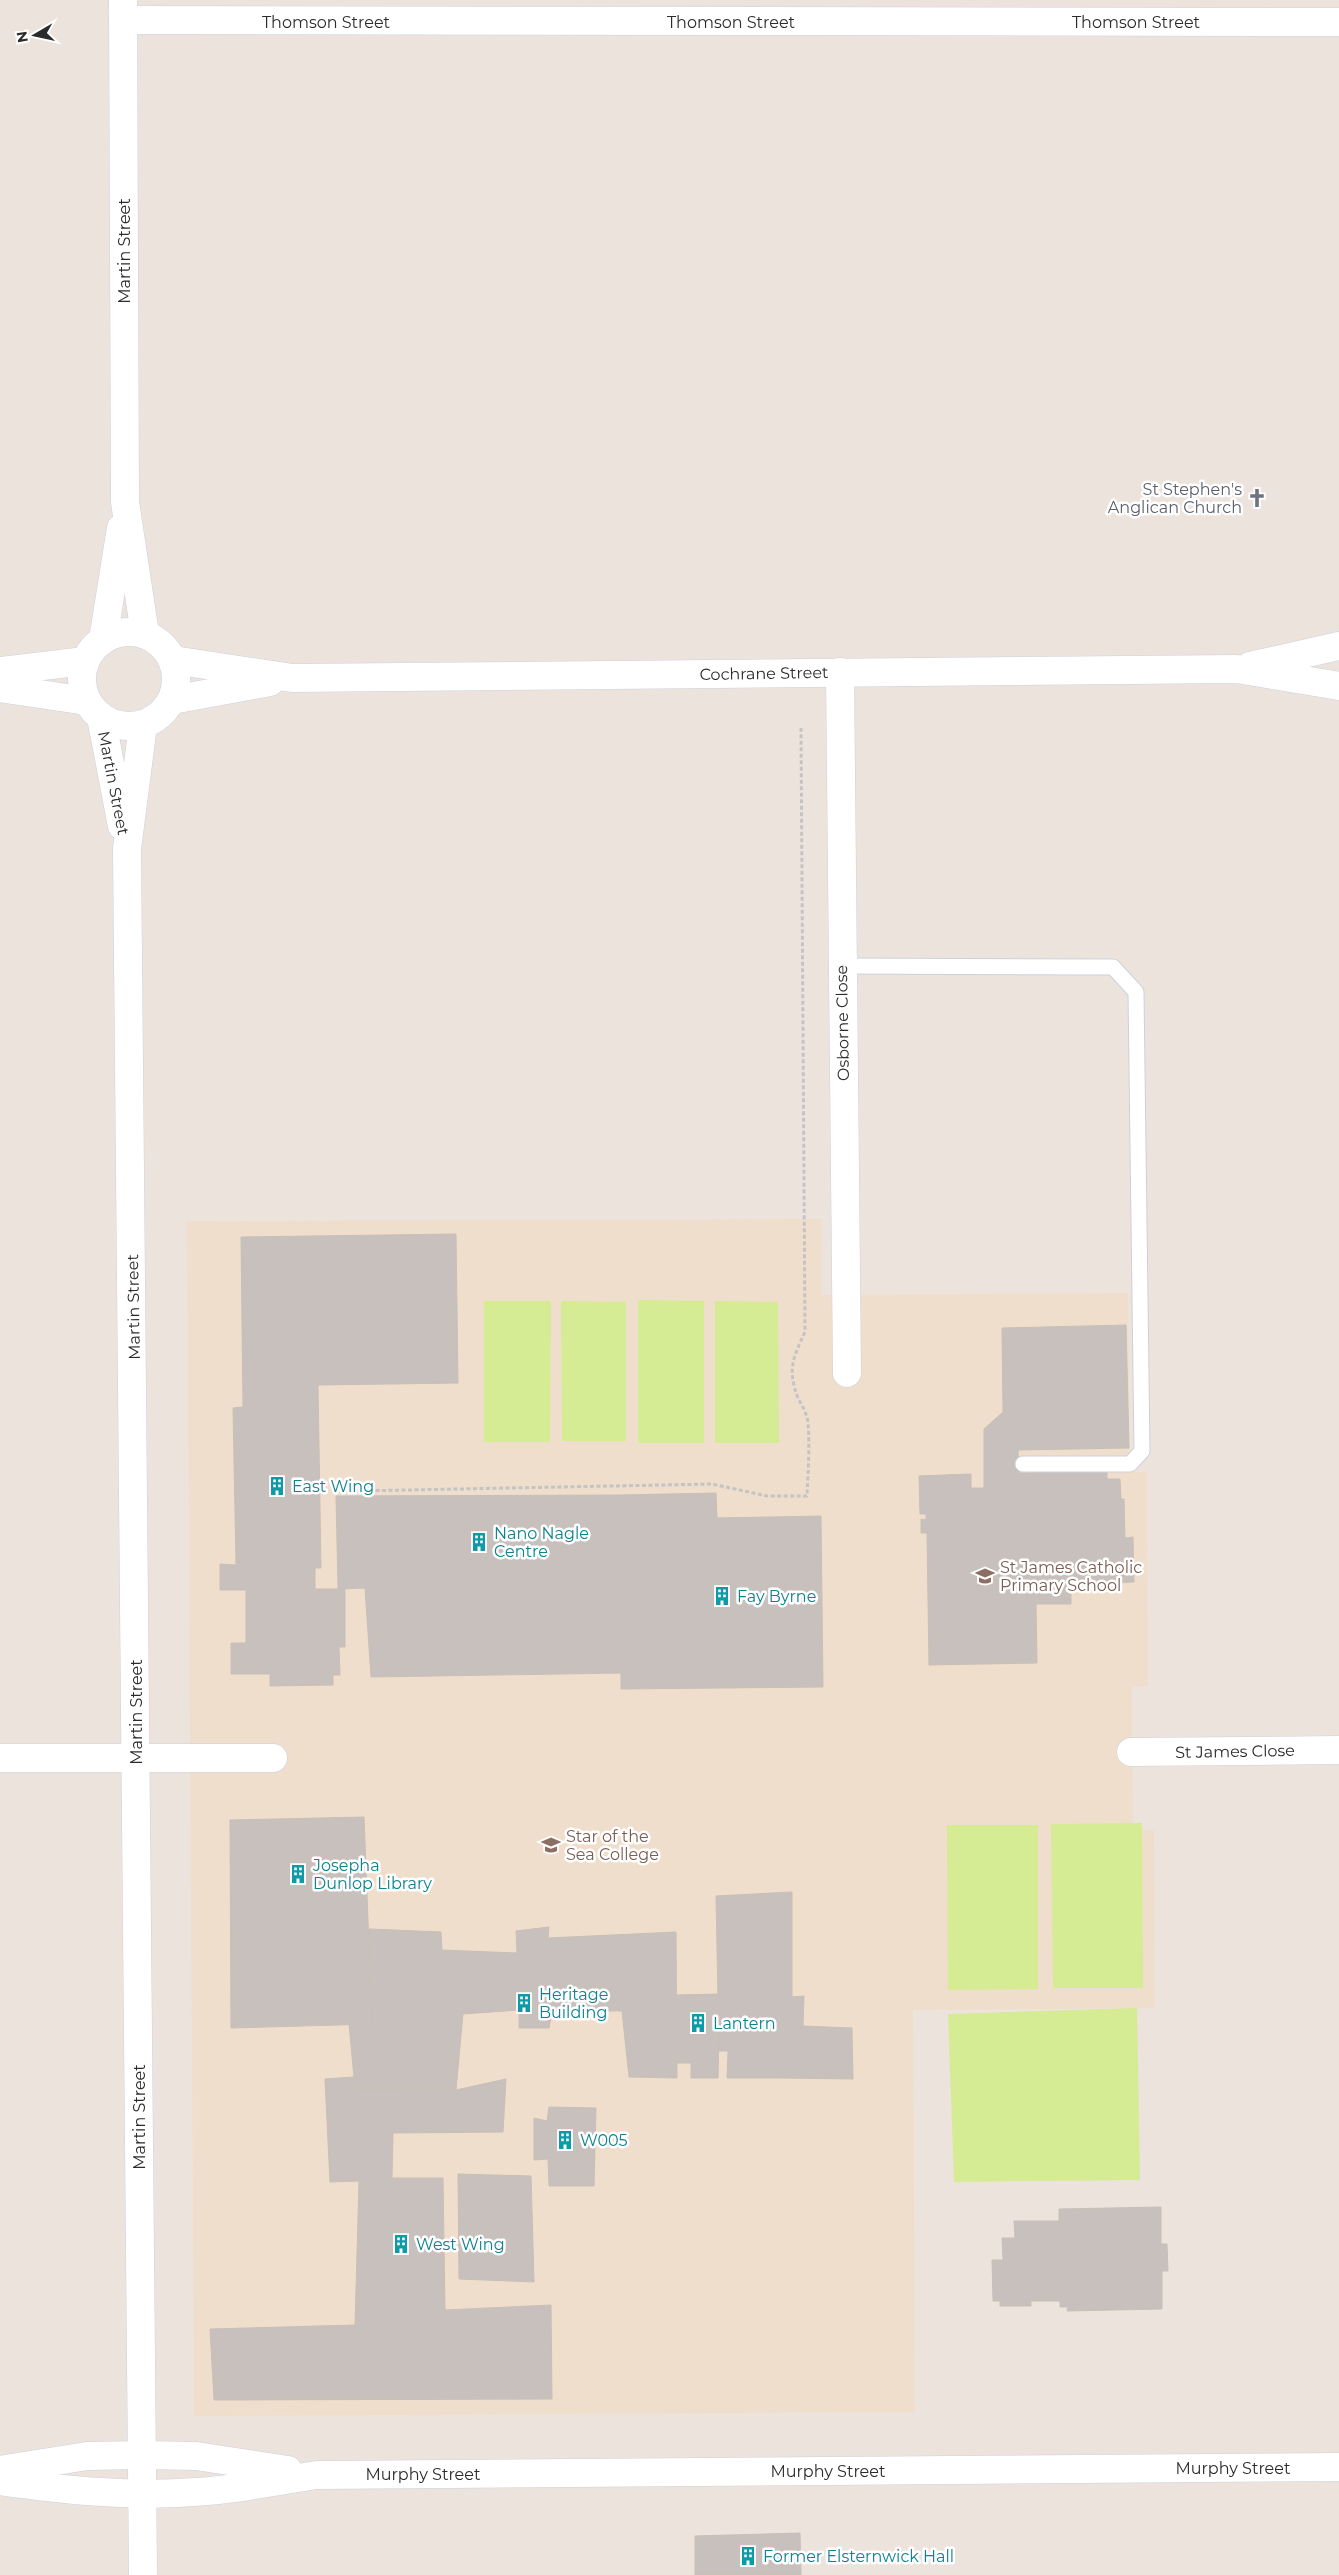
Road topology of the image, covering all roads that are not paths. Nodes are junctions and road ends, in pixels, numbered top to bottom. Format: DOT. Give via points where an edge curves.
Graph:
graph roads {
  1 [pos="124,10"];
  2 [pos="1339,22"];
  3 [pos="125,502"];
  4 [pos="145,634"];
  5 [pos="102,640"];
  6 [pos="1339,646"];
  7 [pos="173,660"];
  8 [pos="85,661"];
  9 [pos="1237,669"];
  10 [pos="0,671"];
  11 [pos="840,672"];
  12 [pos="292,678"];
  13 [pos="1339,686"];
  14 [pos="0,688"];
  15 [pos="172,700"];
  16 [pos="94,709"];
  17 [pos="143,725"];
  18 [pos="127,849"];
  19 [pos="841,966"];
  20 [pos="847,1373"];
  21 [pos="1022,1464"];
  22 [pos="1339,1750"];
  23 [pos="1131,1752"];
  24 [pos="0,1758"];
  25 [pos="136,1758"];
  26 [pos="273,1758"];
  27 [pos="142,2454"];
  28 [pos="1339,2467"];
  29 [pos="0,2470"];
  30 [pos="317,2475"];
  31 [pos="0,2482"];
  32 [pos="141,2494"];
  33 [pos="143,2575"];
  1 -- 2 [label="street, Thomson Street"];
  1 -- 3 [label="street, Martin Street"];
  3 -- 4 [label="street, Martin Street"];
  3 -- 5 [label="street, Martin Street"];
  4 -- 5 [label="street" via="130,632"];
  4 -- 7 [label="street" via="156,640"];
  5 -- 8 [label="street"];
  6 -- 9 [label="street, Cochrane Street"];
  7 -- 12 [label="street, Cochrane Street"];
  7 -- 15 [label="street" via="176,687"];
  8 -- 10 [label="street"];
  8 -- 16 [label="street" via="82,675"];
  9 -- 11 [label="street, Cochrane Street"];
  9 -- 13 [label="street, Cochrane Street"];
  11 -- 12 [label="street, Cochrane Street"];
  11 -- 19 [label="street, Osborne Close"];
  12 -- 15 [label="street, Cochrane Street"];
  14 -- 16 [label="street"];
  15 -- 17 [label="street" via="155,720"];
  16 -- 17 [label="street" via="114,725"];
  16 -- 18 [label="street, Martin Street"];
  17 -- 18 [label="street, Martin Street"];
  18 -- 25 [label="street, Martin Street"];
  19 -- 20 [label="street, Osborne Close"];
  19 -- 21 [label="lane" via="1114,967 1136,992 1142,1451 1130,1464"];
  22 -- 23 [label="street, St James Close"];
  24 -- 25 [label="street"];
  25 -- 26 [label="street"];
  25 -- 27 [label="street, Martin Street"];
  27 -- 29 [label="street, Murphy Street" via="87,2456"];
  27 -- 30 [label="street, Murphy Street" via="196,2456"];
  27 -- 32 [label="street, Martin Street"];
  28 -- 30 [label="street, Murphy Street"];
  30 -- 32 [label="street, Murphy Street" via="196,2492"];
  31 -- 32 [label="street, Murphy Street" via="88,2493"];
  32 -- 33 [label="street, Martin Street"];
}
